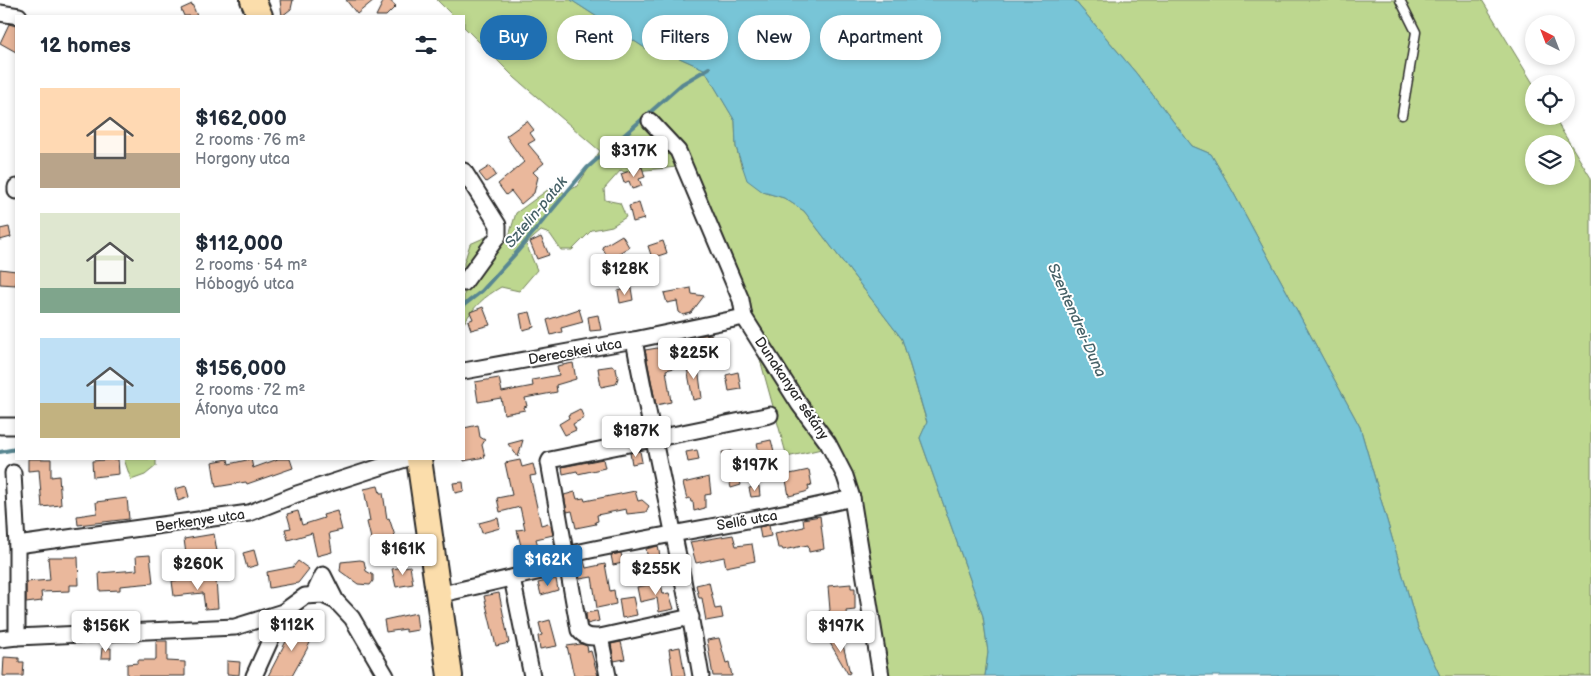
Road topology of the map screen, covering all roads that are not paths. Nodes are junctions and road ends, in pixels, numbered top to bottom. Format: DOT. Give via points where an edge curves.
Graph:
graph roads {
  1 [pos="253,0"];
  2 [pos="1400,0"];
  3 [pos="0,12"];
  4 [pos="15,15"];
  5 [pos="260,15"];
  6 [pos="1402,115"];
  7 [pos="650,121"];
  8 [pos="465,172"];
  9 [pos="465,282"];
  10 [pos="744,317"];
  11 [pos="634,340"];
  12 [pos="465,371"];
  13 [pos="770,414"];
  14 [pos="0,426"];
  15 [pos="15,426"];
  16 [pos="652,438"];
  17 [pos="402,460"];
  18 [pos="419,460"];
  19 [pos="13,473"];
  20 [pos="852,498"];
  21 [pos="672,533"];
  22 [pos="17,545"];
  23 [pos="567,565"];
  24 [pos="512,578"];
  25 [pos="438,595"];
  26 [pos="283,612"];
  27 [pos="691,617"];
  28 [pos="17,637"];
  29 [pos="600,637"];
  30 [pos="0,639"];
  31 [pos="254,676"];
  32 [pos="386,676"];
  33 [pos="450,676"];
  34 [pos="532,676"];
  35 [pos="608,676"];
  36 [pos="701,676"];
  37 [pos="881,676"];
  1 -- 5 [label="main road"];
  2 -- 6 [label="lane" via="1416,32"];
  3 -- 4 [label="street"];
  7 -- 10 [label="street, Dunakanyar sétány" via="678,151 741,300"];
  8 -- 9 [label="street" via="494,215 498,236"];
  10 -- 11 [label="street, Derecskei utca"];
  10 -- 20 [label="street, Dunakanyar sétány" via="828,443"];
  11 -- 12 [label="street, Derecskei utca"];
  11 -- 16 [label="street"];
  13 -- 16 [label="street"];
  14 -- 15 [label="street"];
  16 -- 21 [label="street"];
  16 -- 23 [label="street" via="550,460"];
  17 -- 22 [label="street, Berkenye utca" via="248,513"];
  18 -- 25 [label="main road"];
  19 -- 22 [label="street"];
  20 -- 21 [label="street, Sellő utca"];
  20 -- 37 [label="street, Dunakanyar sétány"];
  21 -- 23 [label="street, Sellő utca" via="576,553"];
  21 -- 27 [label="street"];
  22 -- 28 [label="street"];
  23 -- 24 [label="street"];
  23 -- 29 [label="street" via="579,630 588,637"];
  24 -- 25 [label="street"];
  24 -- 34 [label="street"];
  25 -- 33 [label="main road"];
  26 -- 28 [label="street" via="235,627"];
  26 -- 31 [label="street"];
  26 -- 32 [label="street" via="297,600 314,594 336,601 352,618"];
  27 -- 29 [label="street"];
  27 -- 36 [label="street"];
  28 -- 30 [label="street"];
  29 -- 35 [label="street"];
}
